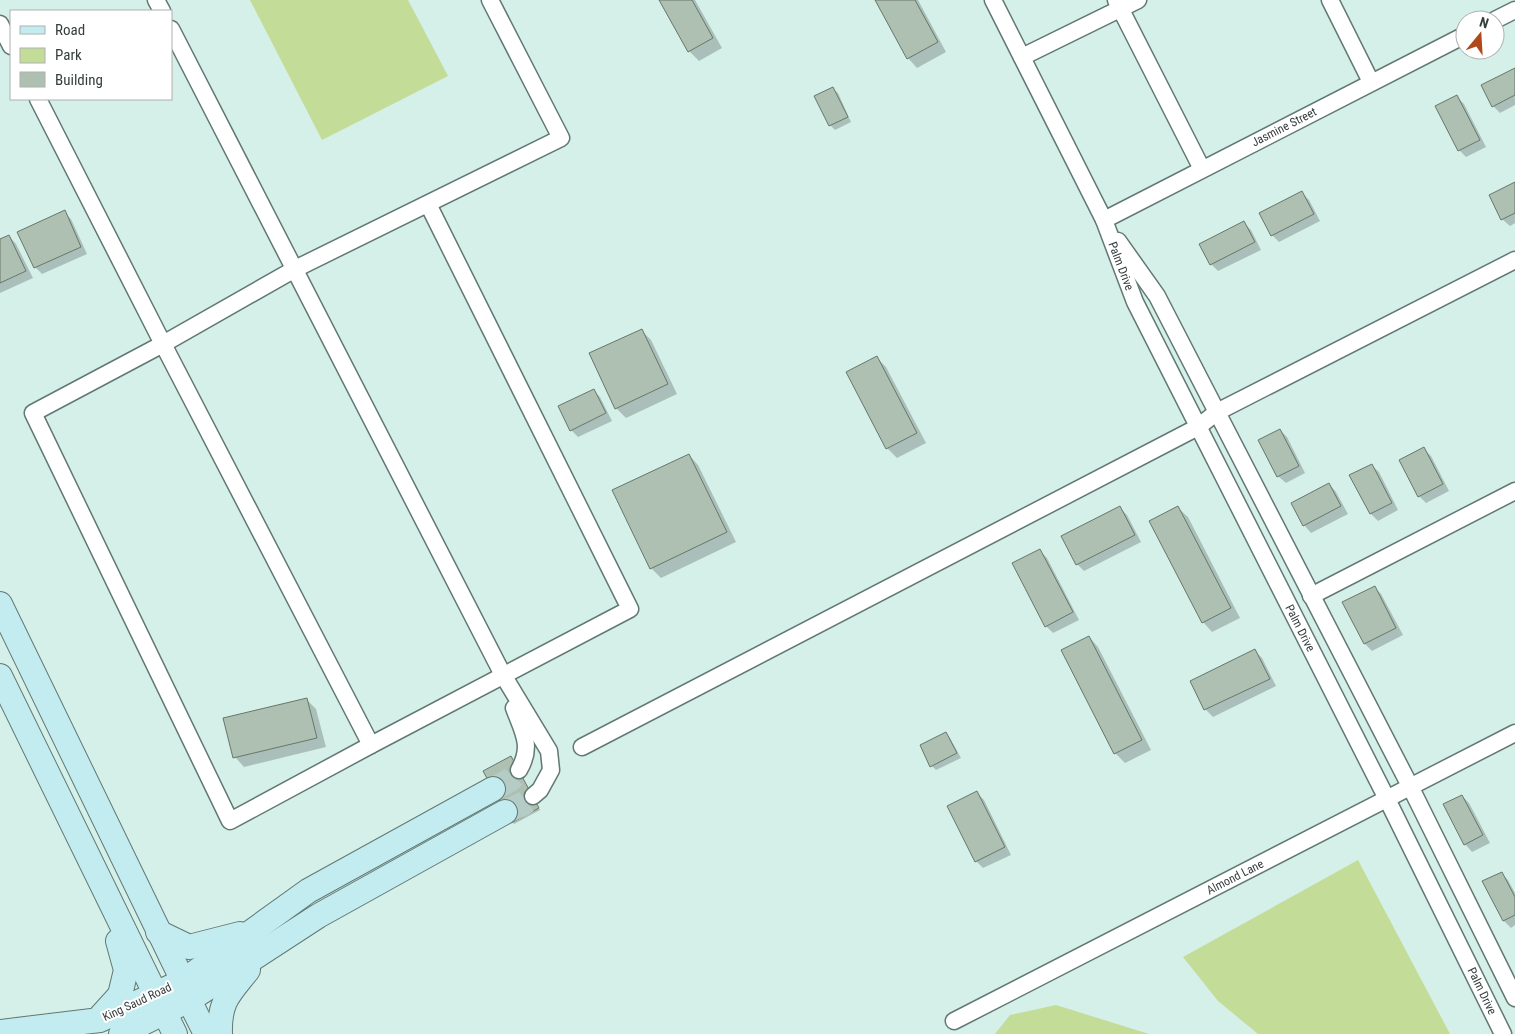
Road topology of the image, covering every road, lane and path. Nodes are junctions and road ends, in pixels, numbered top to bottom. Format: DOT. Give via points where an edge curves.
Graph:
graph roads {
  1 [pos="490,0"];
  2 [pos="993,0"];
  3 [pos="1138,0"];
  4 [pos="1330,0"];
  5 [pos="1118,4"];
  6 [pos="0,24"];
  7 [pos="172,31"];
  8 [pos="1455,40"];
  9 [pos="10,44"];
  10 [pos="1022,57"];
  11 [pos="1371,82"];
  12 [pos="39,100"];
  13 [pos="1202,170"];
  14 [pos="428,204"];
  15 [pos="1104,220"];
  16 [pos="1515,260"];
  17 [pos="295,269"];
  18 [pos="163,344"];
  19 [pos="1217,412"];
  20 [pos="1198,427"];
  21 [pos="1515,491"];
  22 [pos="1311,596"];
  23 [pos="0,604"];
  24 [pos="0,676"];
  25 [pos="503,676"];
  26 [pos="1515,733"];
  27 [pos="371,745"];
  28 [pos="582,747"];
  29 [pos="519,770"];
  30 [pos="1410,786"];
  31 [pos="493,789"];
  32 [pos="533,796"];
  33 [pos="1387,799"];
  34 [pos="468,803"];
  35 [pos="505,812"];
  36 [pos="480,825"];
  37 [pos="387,848"];
  38 [pos="400,870"];
  39 [pos="105,891"];
  40 [pos="254,930"];
  41 [pos="158,932"];
  42 [pos="261,953"];
  43 [pos="186,991"];
  44 [pos="1515,998"];
  45 [pos="160,1003"];
  46 [pos="96,1020"];
  47 [pos="954,1021"];
  48 [pos="0,1032"];
  49 [pos="121,1034"];
  50 [pos="175,1034"];
  51 [pos="206,1034"];
  52 [pos="220,1034"];
  53 [pos="1503,1034"];
  1 -- 14 [label="street" via="561,138"];
  2 -- 10 [label="street, Palm Drive"];
  3 -- 5 [label="street"];
  4 -- 11 [label="street"];
  5 -- 10 [label="street"];
  5 -- 13 [label="street"];
  6 -- 9 [label="street"];
  7 -- 17 [label="street"];
  8 -- 11 [label="street, Jasmine Street"];
  10 -- 15 [label="street, Palm Drive"];
  11 -- 13 [label="street, Jasmine Street"];
  12 -- 18 [label="street"];
  13 -- 15 [label="street, Jasmine Street"];
  14 -- 17 [label="street"];
  14 -- 25 [label="street" via="630,609"];
  15 -- 19 [label="street, Palm Drive" via="1157,296"];
  15 -- 20 [label="street, Palm Drive" via="1135,302"];
  16 -- 19 [label="street"];
  17 -- 18 [label="street"];
  17 -- 25 [label="street"];
  18 -- 27 [label="street"];
  18 -- 27 [label="street" via="33,413 230,821"];
  19 -- 20 [label="street"];
  19 -- 22 [label="street, Palm Drive"];
  20 -- 28 [label="street"];
  20 -- 33 [label="street, Palm Drive"];
  21 -- 22 [label="street"];
  22 -- 30 [label="street, Palm Drive"];
  23 -- 41 [label="main road"];
  24 -- 39 [label="main road"];
  25 -- 27 [label="street"];
  25 -- 29 [label="street" via="527,744"];
  25 -- 32 [label="street" via="548,751 551,770"];
  26 -- 30 [label="street, Almond Lane"];
  30 -- 33 [label="street, Almond Lane"];
  30 -- 44 [label="street, Palm Drive"];
  31 -- 34 [label="main road"];
  33 -- 47 [label="street, Almond Lane"];
  33 -- 53 [label="street, Palm Drive"];
  34 -- 36 [label="street"];
  34 -- 37 [label="main road"];
  35 -- 36 [label="main road"];
  36 -- 38 [label="main road"];
  37 -- 38 [label="street"];
  37 -- 40 [label="main road" via="308,891"];
  38 -- 42 [label="main road" via="318,916"];
  39 -- 45 [label="main road"];
  39 -- 46 [label="main road" via="126,970 120,995"];
  40 -- 41 [label="main road" via="189,947"];
  40 -- 43 [label="main road"];
  41 -- 43 [label="main road"];
  42 -- 43 [label="main road"];
  42 -- 52 [label="main road" via="224,1000 219,1017"];
  43 -- 45 [label="main road, King Saud Road"];
  43 -- 51 [label="main road"];
  45 -- 46 [label="main road, King Saud Road"];
  45 -- 49 [label="main road, King Saud Road"];
  45 -- 50 [label="main road"];
  46 -- 48 [label="main road, King Saud Road"];
}
